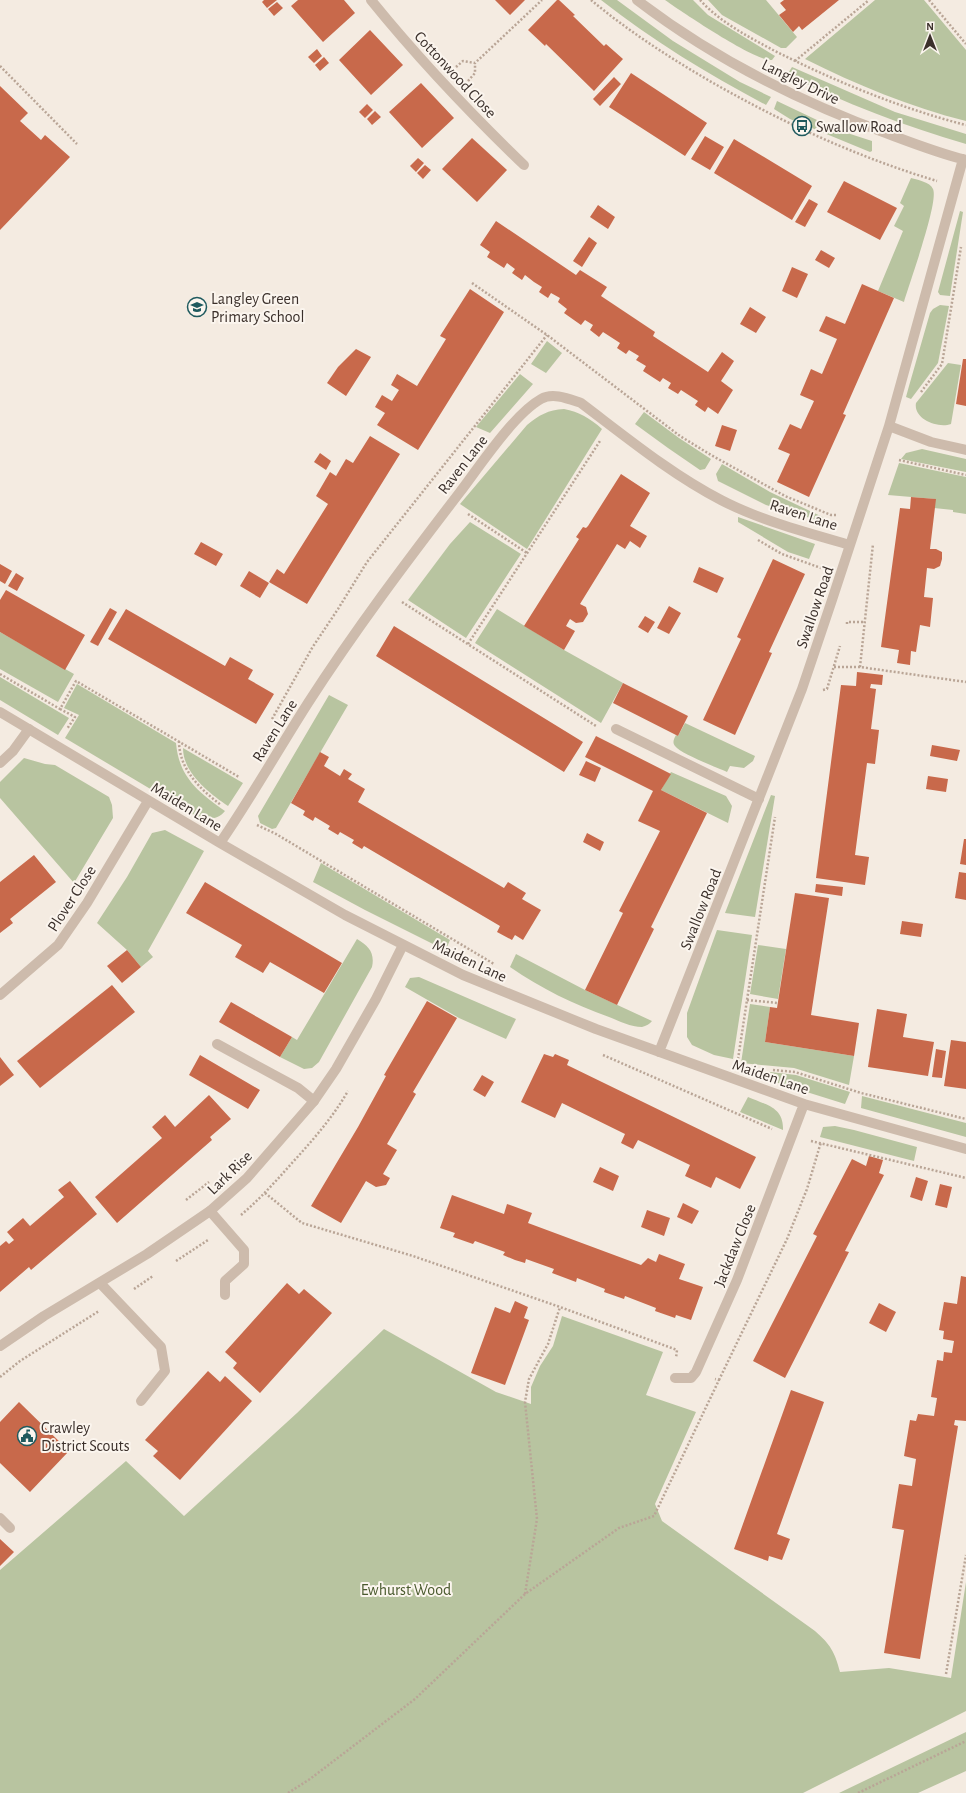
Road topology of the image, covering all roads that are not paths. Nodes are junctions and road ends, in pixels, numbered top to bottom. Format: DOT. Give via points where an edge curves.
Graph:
graph roads {
  1 [pos="371,0"];
  2 [pos="637,0"];
  3 [pos="965,160"];
  4 [pos="524,165"];
  5 [pos="889,426"];
  6 [pos="966,450"];
  7 [pos="850,545"];
  8 [pos="0,712"];
  9 [pos="29,729"];
  10 [pos="616,729"];
  11 [pos="0,763"];
  12 [pos="759,799"];
  13 [pos="148,801"];
  14 [pos="220,844"];
  15 [pos="402,945"];
  16 [pos="0,995"];
  17 [pos="217,1044"];
  18 [pos="659,1052"];
  19 [pos="314,1101"];
  20 [pos="804,1104"];
  21 [pos="966,1149"];
  22 [pos="210,1211"];
  23 [pos="100,1283"];
  24 [pos="224,1295"];
  25 [pos="0,1346"];
  26 [pos="675,1378"];
  27 [pos="140,1401"];
  28 [pos="0,1518"];
  29 [pos="10,1528"];
  1 -- 4 [label="street, Cottonwood Close" via="474,117"];
  2 -- 3 [label="street, Langley Drive" via="722,58 780,89 840,117"];
  3 -- 5 [label="street, Swallow Road"];
  5 -- 6 [label="street" via="931,442"];
  5 -- 7 [label="street, Swallow Road"];
  7 -- 12 [label="street, Swallow Road" via="802,689"];
  7 -- 14 [label="street, Raven Lane" via="780,524 722,501 685,480 581,403 563,396 542,398 526,409 491,450 385,591 308,703"];
  8 -- 9 [label="street, Maiden Lane"];
  9 -- 11 [label="street" via="13,751"];
  9 -- 13 [label="street, Maiden Lane"];
  10 -- 12 [label="street"];
  12 -- 18 [label="street, Swallow Road"];
  13 -- 14 [label="street, Maiden Lane"];
  13 -- 16 [label="street, Plover Close" via="88,903 58,945"];
  14 -- 15 [label="street, Maiden Lane"];
  15 -- 18 [label="street, Maiden Lane" via="528,1002"];
  15 -- 19 [label="street, Lark Rise" via="357,1035"];
  17 -- 19 [label="street" via="298,1088"];
  18 -- 20 [label="street, Maiden Lane"];
  19 -- 22 [label="street, Lark Rise" via="247,1178"];
  20 -- 21 [label="street, Maiden Lane"];
  20 -- 26 [label="street, Jackdaw Close" via="737,1280 696,1372 691,1378"];
  22 -- 23 [label="street, Lark Rise"];
  22 -- 24 [label="street" via="244,1250 244,1264 225,1282"];
  23 -- 25 [label="street, Lark Rise"];
  23 -- 27 [label="street" via="161,1348 165,1371"];
  28 -- 29 [label="street"];
}
